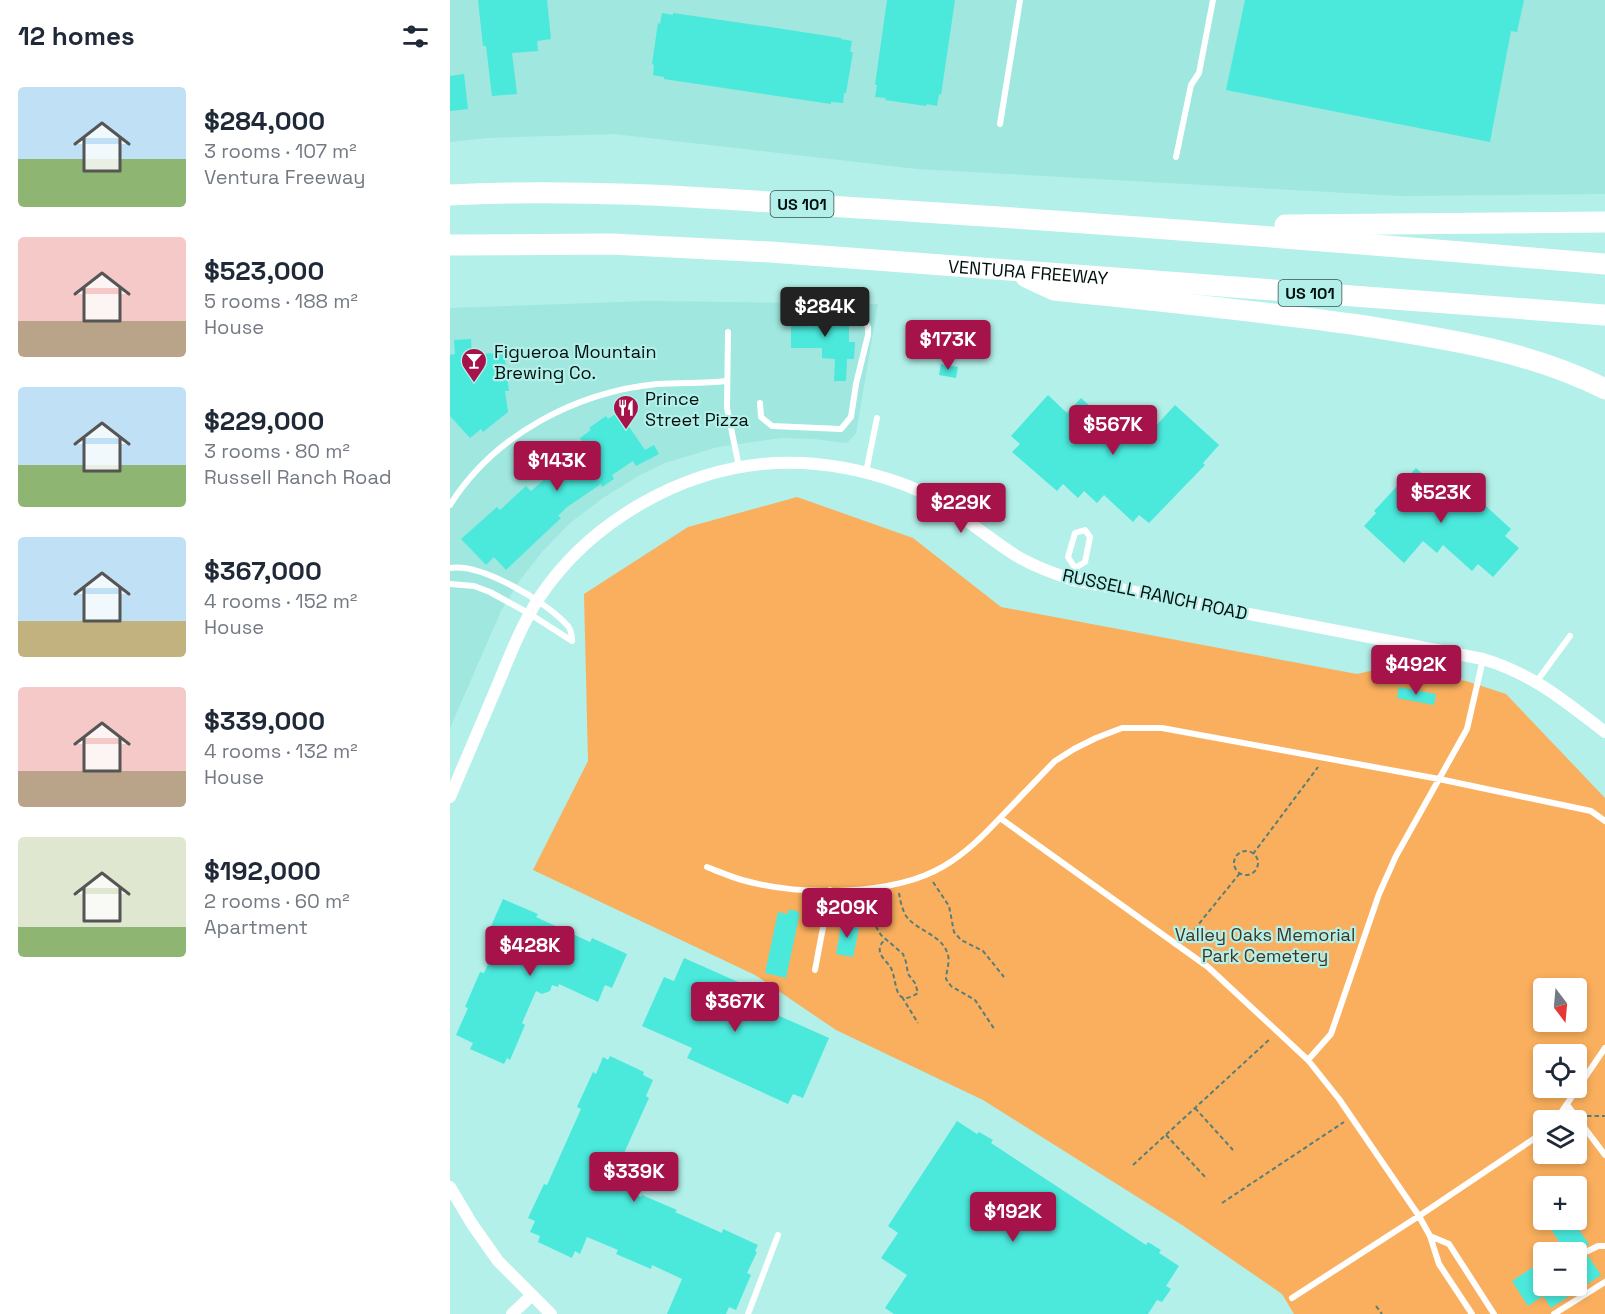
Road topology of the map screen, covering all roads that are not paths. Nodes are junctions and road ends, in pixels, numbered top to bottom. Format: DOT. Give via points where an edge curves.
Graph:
graph roads {
  1 [pos="1020,0"];
  2 [pos="1213,0"];
  3 [pos="1000,124"];
  4 [pos="1176,157"];
  5 [pos="450,195"];
  6 [pos="1605,222"];
  7 [pos="1154,227"];
  8 [pos="450,245"];
  9 [pos="1605,264"];
  10 [pos="1015,271"];
  11 [pos="1605,315"];
  12 [pos="842,318"];
  13 [pos="728,332"];
  14 [pos="726,381"];
  15 [pos="1605,389"];
  16 [pos="760,403"];
  17 [pos="877,418"];
  18 [pos="739,468"];
  19 [pos="866,472"];
  20 [pos="450,505"];
  21 [pos="450,568"];
  22 [pos="1074,574"];
  23 [pos="450,584"];
  24 [pos="537,601"];
  25 [pos="530,614"];
  26 [pos="1570,636"];
  27 [pos="1483,658"];
  28 [pos="1537,681"];
  29 [pos="1605,732"];
  30 [pos="1439,779"];
  31 [pos="450,797"];
  32 [pos="1000,818"];
  33 [pos="1605,821"];
  34 [pos="707,867"];
  35 [pos="830,890"];
  36 [pos="815,970"];
  37 [pos="1605,1048"];
  38 [pos="1308,1060"];
  39 [pos="1568,1106"];
  40 [pos="1565,1110"];
  41 [pos="1533,1139"];
  42 [pos="1605,1155"];
  43 [pos="450,1187"];
  44 [pos="1419,1216"];
  45 [pos="778,1235"];
  46 [pos="1430,1236"];
  47 [pos="1605,1246"];
  48 [pos="1588,1251"];
  49 [pos="1605,1282"];
  50 [pos="532,1295"];
  51 [pos="1292,1298"];
  52 [pos="547,1312"];
  53 [pos="512,1314"];
  54 [pos="748,1314"];
  55 [pos="1472,1314"];
  56 [pos="1494,1314"];
  57 [pos="1554,1314"];
  1 -- 3 [label="lane"];
  2 -- 4 [label="lane" via="1199,73 1191,85"];
  5 -- 7 [label="highway, US 101" via="598,193"];
  6 -- 7 [label="highway"];
  7 -- 9 [label="highway, US 101"];
  8 -- 10 [label="highway, VENTURA FREEWAY / US 101" via="611,244"];
  10 -- 11 [label="highway, VENTURA FREEWAY / US 101"];
  10 -- 15 [label="highway" via="1054,290 1286,314 1440,338 1512,353 1578,375"];
  12 -- 16 [label="lane" via="865,322 868,335 851,417 840,429 772,426 760,417"];
  13 -- 14 [label="lane"];
  14 -- 18 [label="lane" via="727,408"];
  14 -- 20 [label="lane" via="620,390 561,409 511,440 481,465"];
  17 -- 19 [label="lane"];
  18 -- 19 [label="street, RUSSELL RANCH ROAD" via="776,463"];
  18 -- 24 [label="street, RUSSELL RANCH ROAD" via="684,484 620,517 565,565"];
  19 -- 22 [label="street, RUSSELL RANCH ROAD" via="930,495 1044,570"];
  21 -- 24 [label="lane" via="492,576"];
  22 -- 22 [label="lane" via="1068,557 1076,533 1085,528 1090,537 1085,562"];
  22 -- 27 [label="street, RUSSELL RANCH ROAD"];
  23 -- 25 [label="lane" via="474,586"];
  24 -- 25 [label="street, RUSSELL RANCH ROAD"];
  24 -- 25 [label="lane" via="567,624 572,641"];
  25 -- 31 [label="street, RUSSELL RANCH ROAD"];
  26 -- 28 [label="lane"];
  27 -- 28 [label="street, RUSSELL RANCH ROAD"];
  27 -- 30 [label="lane" via="1467,729"];
  28 -- 29 [label="street, RUSSELL RANCH ROAD"];
  30 -- 32 [label="lane" via="1162,728 1122,728 1054,760"];
  30 -- 33 [label="lane" via="1591,811"];
  30 -- 38 [label="lane" via="1379,894 1331,1034"];
  32 -- 35 [label="lane" via="967,852 929,874 897,884"];
  32 -- 38 [label="lane" via="1208,967"];
  34 -- 35 [label="lane" via="746,882"];
  35 -- 36 [label="lane"];
  37 -- 39 [label="lane"];
  38 -- 44 [label="lane"];
  39 -- 40 [label="lane"];
  39 -- 42 [label="lane"];
  41 -- 44 [label="lane"];
  43 -- 50 [label="street" via="498,1261"];
  44 -- 46 [label="lane"];
  44 -- 51 [label="lane"];
  45 -- 54 [label="lane"];
  46 -- 55 [label="lane" via="1438,1264"];
  46 -- 56 [label="lane" via="1449,1244"];
  47 -- 48 [label="lane"];
  49 -- 57 [label="lane"];
  50 -- 52 [label="street"];
  50 -- 53 [label="street"];
}
